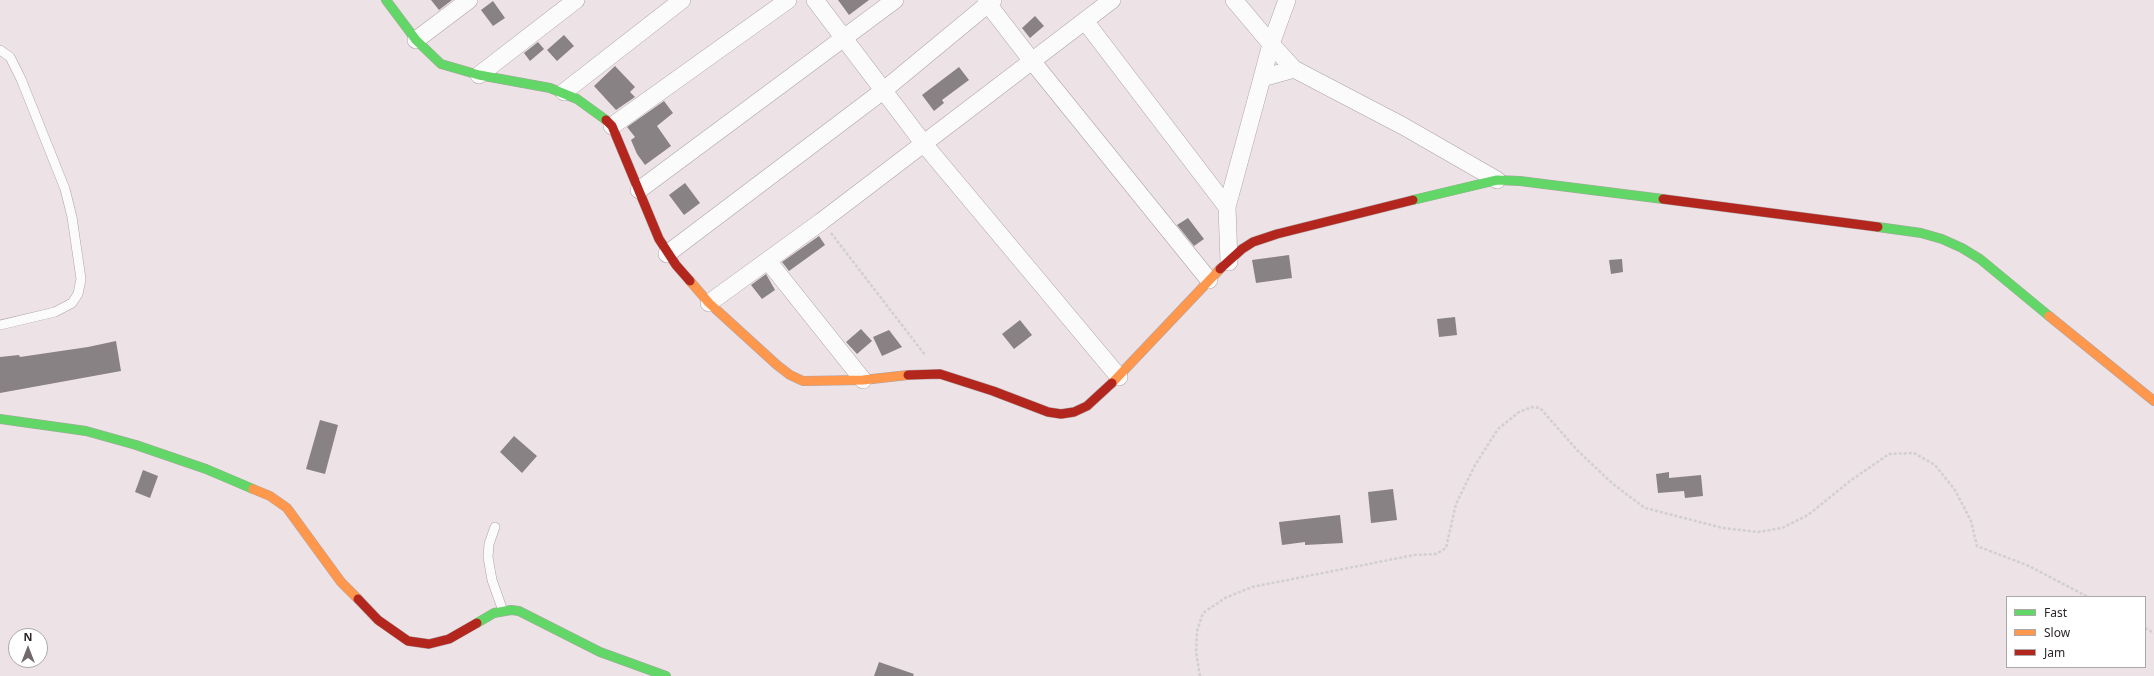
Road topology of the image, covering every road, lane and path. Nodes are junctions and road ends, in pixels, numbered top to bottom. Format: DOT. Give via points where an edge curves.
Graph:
graph roads {
  1 [pos="386,0"];
  2 [pos="469,0"];
  3 [pos="576,0"];
  4 [pos="682,0"];
  5 [pos="788,0"];
  6 [pos="815,0"];
  7 [pos="895,0"];
  8 [pos="1112,0"];
  9 [pos="1234,0"];
  10 [pos="1287,0"];
  11 [pos="989,1"];
  12 [pos="1085,21"];
  13 [pos="416,40"];
  14 [pos="844,40"];
  15 [pos="1271,44"];
  16 [pos="0,50"];
  17 [pos="1032,61"];
  18 [pos="1294,69"];
  19 [pos="479,75"];
  20 [pos="1262,78"];
  21 [pos="884,90"];
  22 [pos="564,92"];
  23 [pos="612,126"];
  24 [pos="924,144"];
  25 [pos="1497,180"];
  26 [pos="640,190"];
  27 [pos="1227,206"];
  28 [pos="822,221"];
  29 [pos="667,254"];
  30 [pos="768,261"];
  31 [pos="1229,262"];
  32 [pos="1209,280"];
  33 [pos="709,303"];
  34 [pos="0,325"];
  35 [pos="940,374"];
  36 [pos="1119,377"];
  37 [pos="863,380"];
  38 [pos="2154,402"];
  39 [pos="0,419"];
  40 [pos="496,527"];
  41 [pos="2086,596"];
  42 [pos="503,611"];
  43 [pos="666,676"];
  44 [pos="1200,676"];
  1 -- 13 [label="street"];
  2 -- 13 [label="street"];
  3 -- 19 [label="street"];
  4 -- 22 [label="street"];
  5 -- 23 [label="street"];
  6 -- 14 [label="street"];
  7 -- 14 [label="street"];
  8 -- 12 [label="street"];
  9 -- 15 [label="street"];
  10 -- 15 [label="street"];
  11 -- 17 [label="street"];
  11 -- 21 [label="street"];
  12 -- 17 [label="street"];
  12 -- 27 [label="street"];
  13 -- 19 [label="street" via="441,64"];
  14 -- 21 [label="street"];
  14 -- 26 [label="street"];
  15 -- 18 [label="street"];
  15 -- 20 [label="street"];
  16 -- 34 [label="lane" via="10,57 21,79 65,189 81,279 78,294 72,303 55,312"];
  17 -- 24 [label="street"];
  17 -- 32 [label="street"];
  18 -- 20 [label="street"];
  18 -- 25 [label="street" via="1403,126"];
  19 -- 22 [label="street" via="532,83"];
  20 -- 27 [label="street"];
  21 -- 24 [label="street"];
  21 -- 29 [label="street"];
  22 -- 23 [label="street" via="591,107"];
  23 -- 26 [label="street"];
  24 -- 28 [label="street"];
  24 -- 36 [label="street"];
  25 -- 31 [label="street" via="1265,237 1242,249"];
  25 -- 38 [label="street" via="1921,233 1942,239 1980,259"];
  26 -- 29 [label="street"];
  27 -- 31 [label="street"];
  28 -- 30 [label="street"];
  28 -- 35 [label="path"];
  29 -- 33 [label="street"];
  30 -- 33 [label="street"];
  30 -- 37 [label="street"];
  31 -- 32 [label="street"];
  32 -- 36 [label="street"];
  33 -- 37 [label="street" via="790,375 803,381"];
  35 -- 36 [label="street" via="1048,412 1061,414 1087,406"];
  35 -- 37 [label="street" via="920,373"];
  39 -- 42 [label="street" via="86,431 136,445 270,496 287,508 299,522 340,582 378,620 408,641 429,644 449,639 494,613"];
  40 -- 42 [label="lane" via="489,544 488,557 492,580"];
  41 -- 44 [label="path" via="2029,566 1977,546 1971,521 1955,490 1935,465 1914,453 1890,454 1850,481 1808,515 1782,528 1758,532 1723,528 1645,508 1613,484 1578,451 1540,408 1532,407 1519,412 1498,429 1475,465 1456,504 1446,548 1436,554 1414,555 1252,587 1225,598 1203,613 1197,630 1196,652"];
  42 -- 43 [label="street" via="518,611 600,652"];
}
